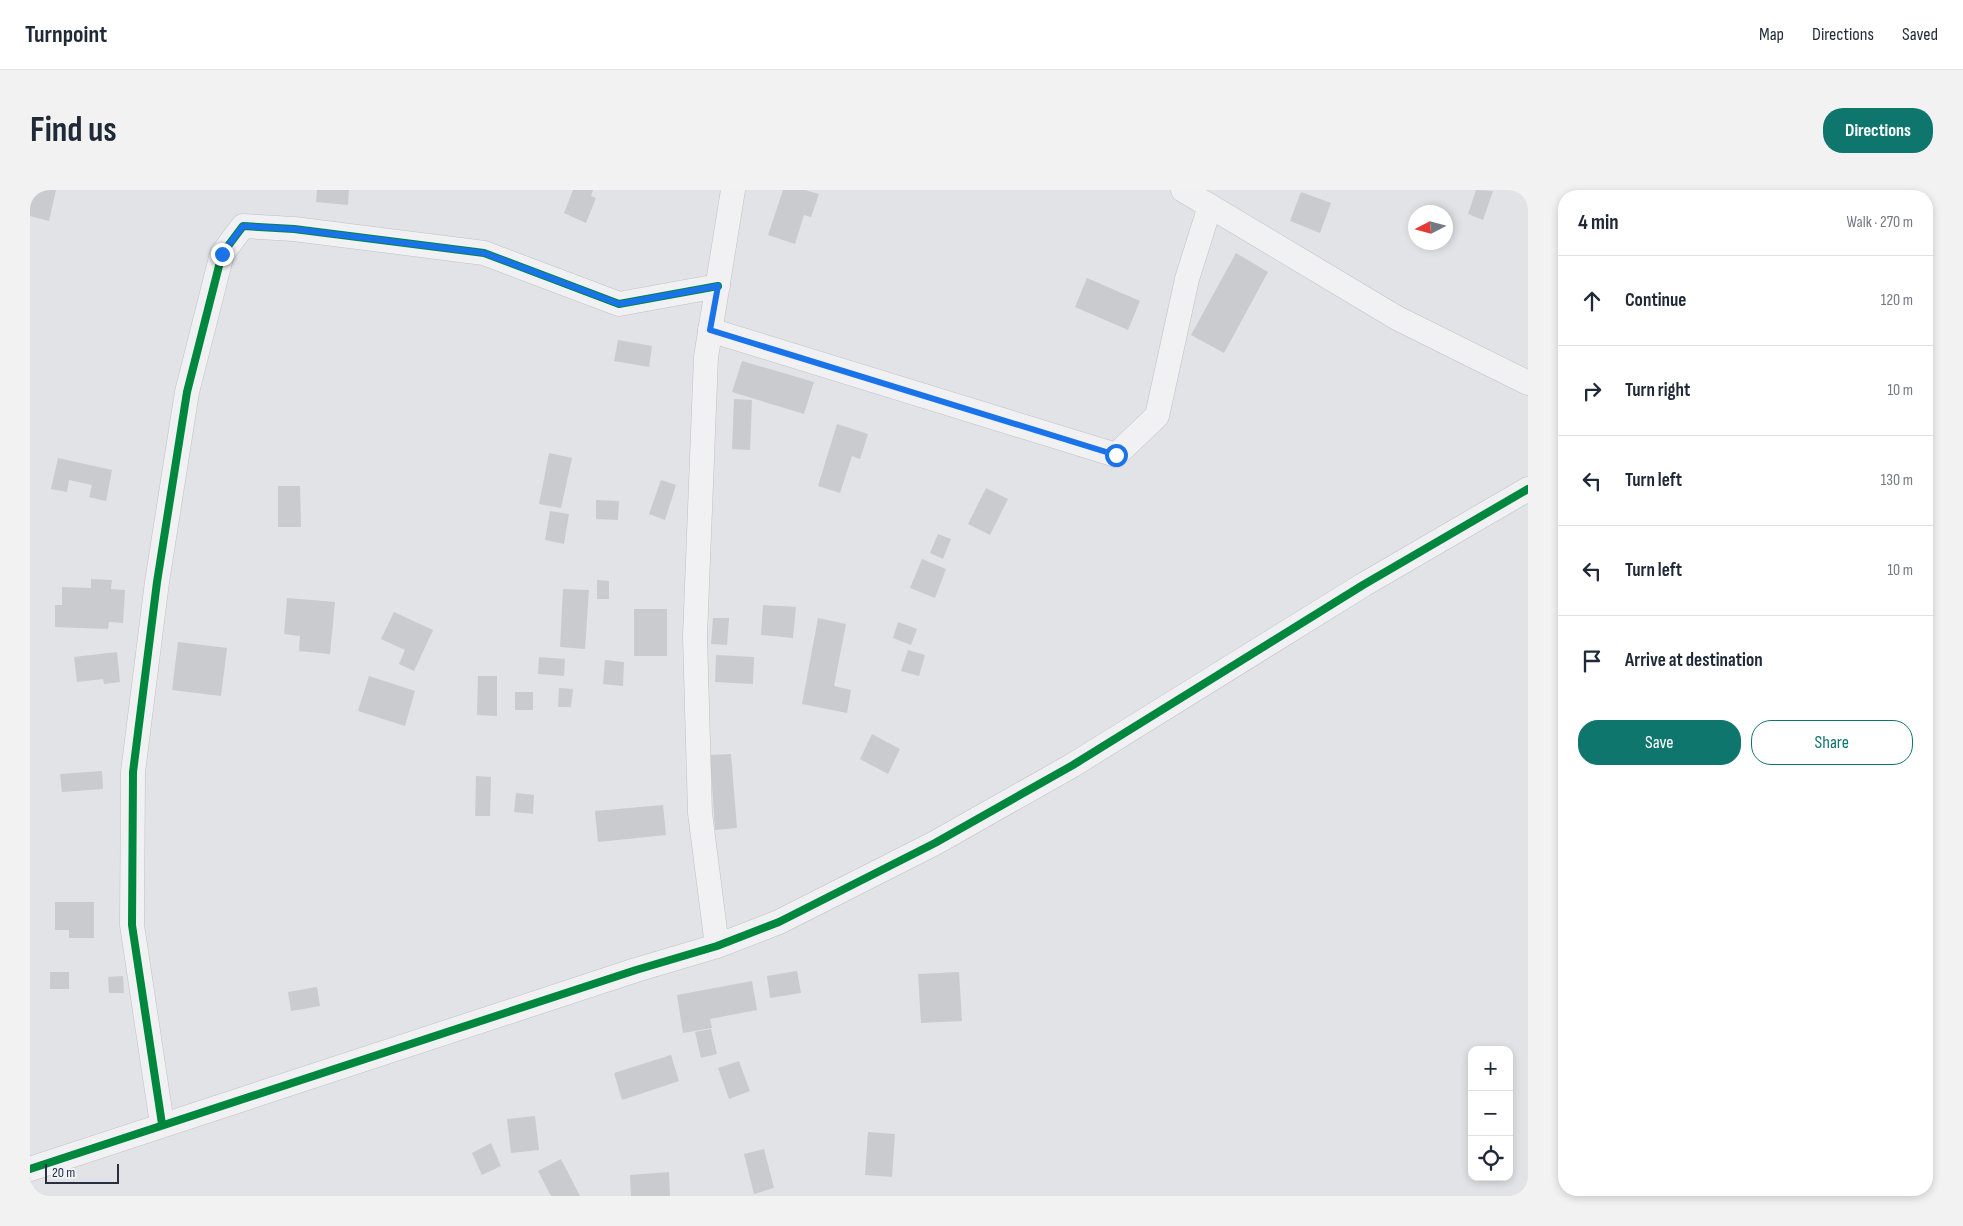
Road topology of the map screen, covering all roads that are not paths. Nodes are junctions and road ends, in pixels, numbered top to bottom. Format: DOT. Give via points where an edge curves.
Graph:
graph roads {
  1 [pos="733,190"];
  2 [pos="1183,190"];
  3 [pos="1210,206"];
  4 [pos="718,286"];
  5 [pos="710,330"];
  6 [pos="1528,383"];
  7 [pos="1528,489"];
  8 [pos="717,946"];
  9 [pos="162,1124"];
  10 [pos="30,1169"];
  1 -- 4 [label="street"];
  2 -- 3 [label="street"];
  3 -- 5 [label="street" via="1187,280 1157,416 1116,455"];
  3 -- 6 [label="street" via="1396,318"];
  4 -- 5 [label="street"];
  4 -- 9 [label="street" via="619,304 484,253 294,229 243,226 222,254 187,392 157,582 133,772 132,925"];
  5 -- 8 [label="street" via="706,358 695,636 700,813"];
  7 -- 8 [label="street" via="1363,585 1072,765 934,843 779,922"];
  8 -- 9 [label="street"];
  9 -- 10 [label="street"];
}
